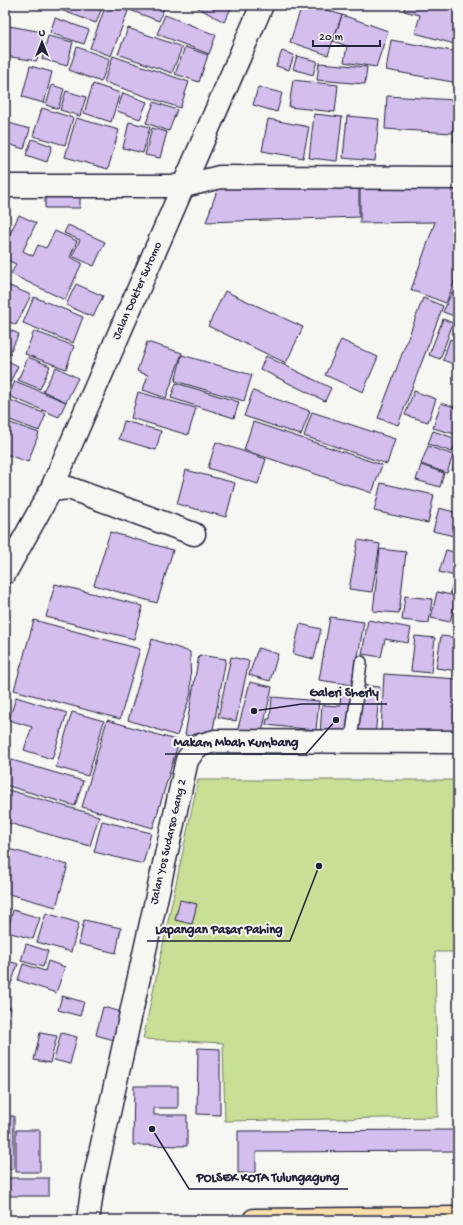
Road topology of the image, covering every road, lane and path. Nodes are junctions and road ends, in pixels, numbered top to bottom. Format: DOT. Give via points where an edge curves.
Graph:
graph roads {
  1 [pos="262,5"];
  2 [pos="458,178"];
  3 [pos="5,186"];
  4 [pos="184,186"];
  5 [pos="51,490"];
  6 [pos="194,534"];
  7 [pos="5,573"];
  8 [pos="361,662"];
  9 [pos="351,741"];
  10 [pos="458,742"];
  11 [pos="458,1218"];
  12 [pos="88,1220"];
  13 [pos="254,1220"];
  1 -- 4 [label="street, Jalan Dokter Sutomo"];
  2 -- 4 [label="street" via="220,177"];
  3 -- 4 [label="street"];
  4 -- 5 [label="street, Jalan Dokter Sutomo"];
  5 -- 6 [label="street" via="69,488"];
  5 -- 7 [label="street, Jalan Dokter Sutomo"];
  8 -- 9 [label="lane"];
  9 -- 10 [label="street, Jalan Yos Sudarso Gang 2"];
  9 -- 12 [label="street, Jalan Yos Sudarso Gang 2" via="215,741 197,746 187,760 93,1185"];
  11 -- 13 [label="highway"];
}
